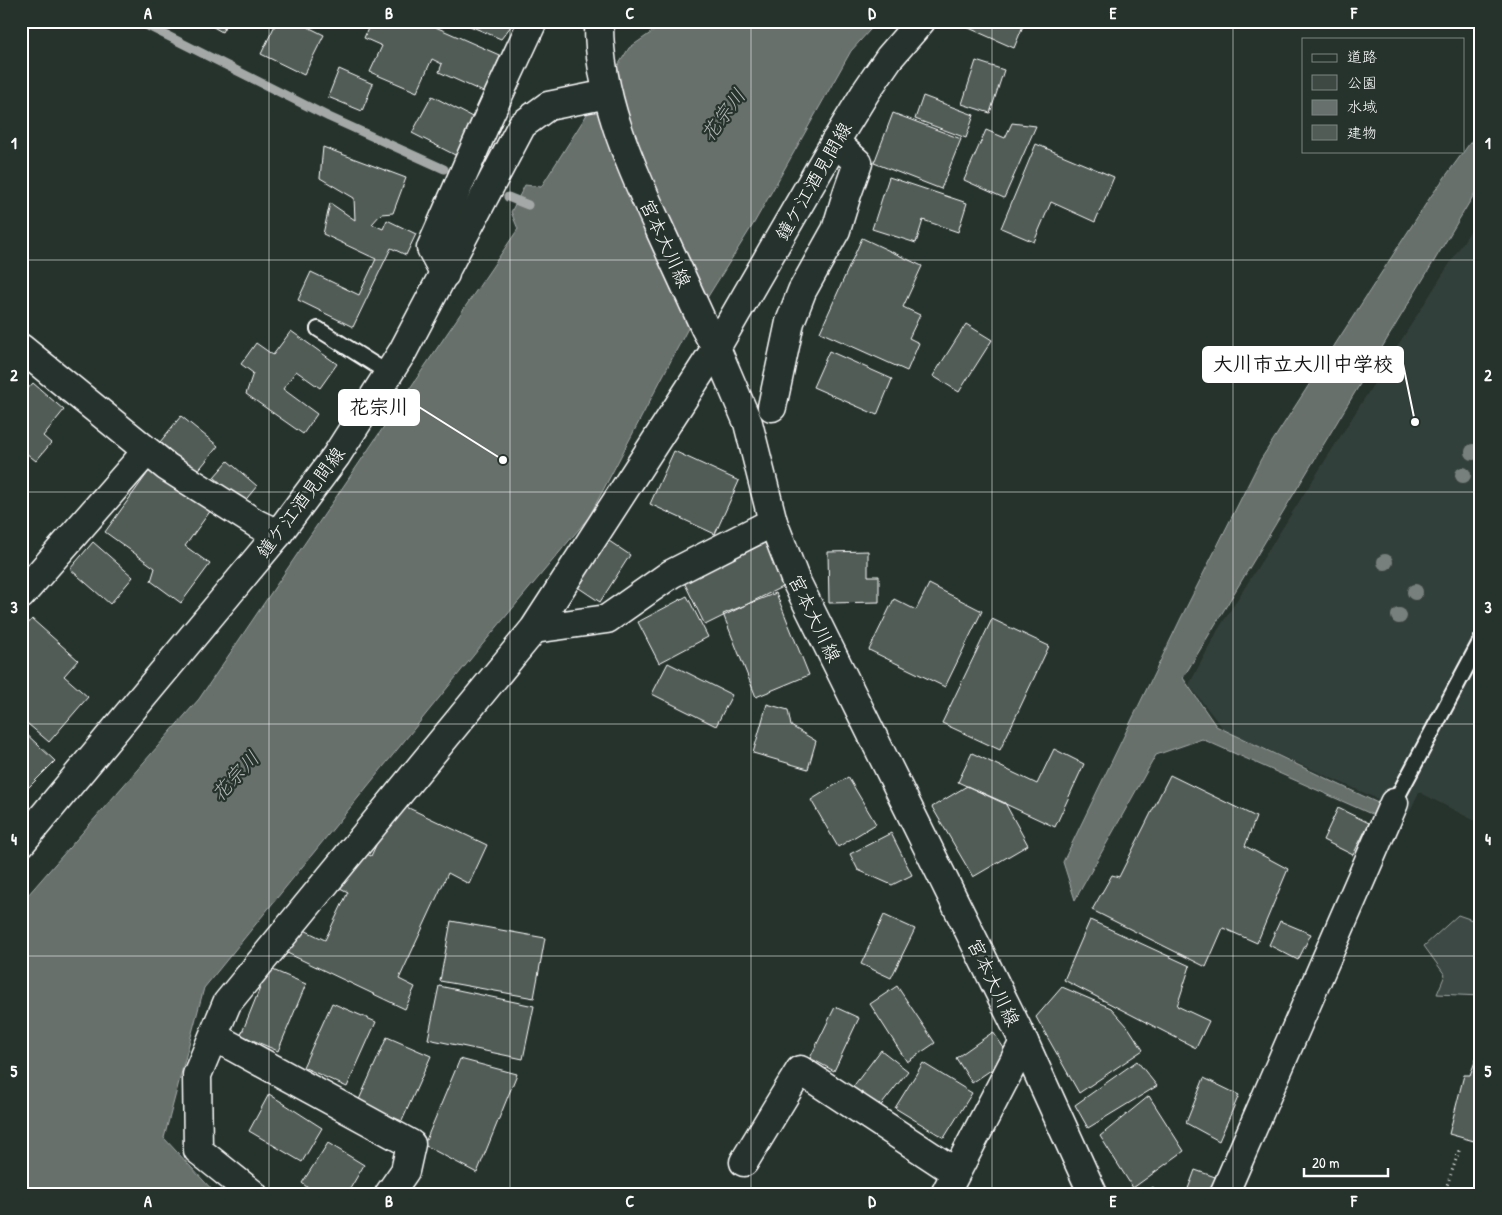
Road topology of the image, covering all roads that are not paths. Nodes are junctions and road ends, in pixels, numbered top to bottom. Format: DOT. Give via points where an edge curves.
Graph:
graph roads {
  1 [pos="533,21"];
  2 [pos="599,21"];
  3 [pos="921,21"];
  4 [pos="597,96"];
  5 [pos="835,142"];
  6 [pos="445,274"];
  7 [pos="318,329"];
  8 [pos="711,338"];
  9 [pos="21,348"];
  10 [pos="388,373"];
  11 [pos="772,407"];
  12 [pos="147,451"];
  13 [pos="773,522"];
  14 [pos="278,534"];
  15 [pos="21,595"];
  16 [pos="534,629"];
  17 [pos="1481,640"];
  18 [pos="1394,803"];
  19 [pos="21,843"];
  20 [pos="224,1042"];
  21 [pos="1024,1042"];
  22 [pos="744,1162"];
  23 [pos="950,1183"];
  24 [pos="253,1194"];
  25 [pos="389,1194"];
  26 [pos="1093,1194"];
  27 [pos="1224,1194"];
  1 -- 6 [label="street" via="431,248"];
  2 -- 4 [label="street, 宮本大川線" via="602,64"];
  3 -- 5 [label="street, 鐘ケ江酒見間線" via="889,58"];
  4 -- 6 [label="street, 鐘ケ江酒見間線" via="548,106 522,125"];
  4 -- 8 [label="street, 宮本大川線"];
  5 -- 8 [label="street, 鐘ケ江酒見間線"];
  5 -- 11 [label="street" via="858,163 836,230 802,291 790,322"];
  6 -- 10 [label="street, 鐘ケ江酒見間線"];
  7 -- 10 [label="lane"];
  8 -- 13 [label="street, 宮本大川線" via="748,423"];
  8 -- 16 [label="street, 鐘ケ江酒見間線"];
  9 -- 12 [label="street"];
  10 -- 14 [label="street, 鐘ケ江酒見間線" via="336,456"];
  12 -- 14 [label="street" via="167,467"];
  12 -- 15 [label="street"];
  13 -- 16 [label="street" via="672,574 607,618"];
  13 -- 21 [label="street, 宮本大川線" via="794,579"];
  14 -- 19 [label="street, 鐘ケ江酒見間線"];
  16 -- 24 [label="street, 鐘ケ江酒見間線" via="227,1004 197,1075 198,1150"];
  17 -- 18 [label="lane"];
  18 -- 27 [label="street"];
  20 -- 25 [label="street" via="411,1144 405,1171"];
  21 -- 23 [label="street"];
  21 -- 26 [label="street, 宮本大川線"];
  22 -- 23 [label="street" via="800,1070"];
}
